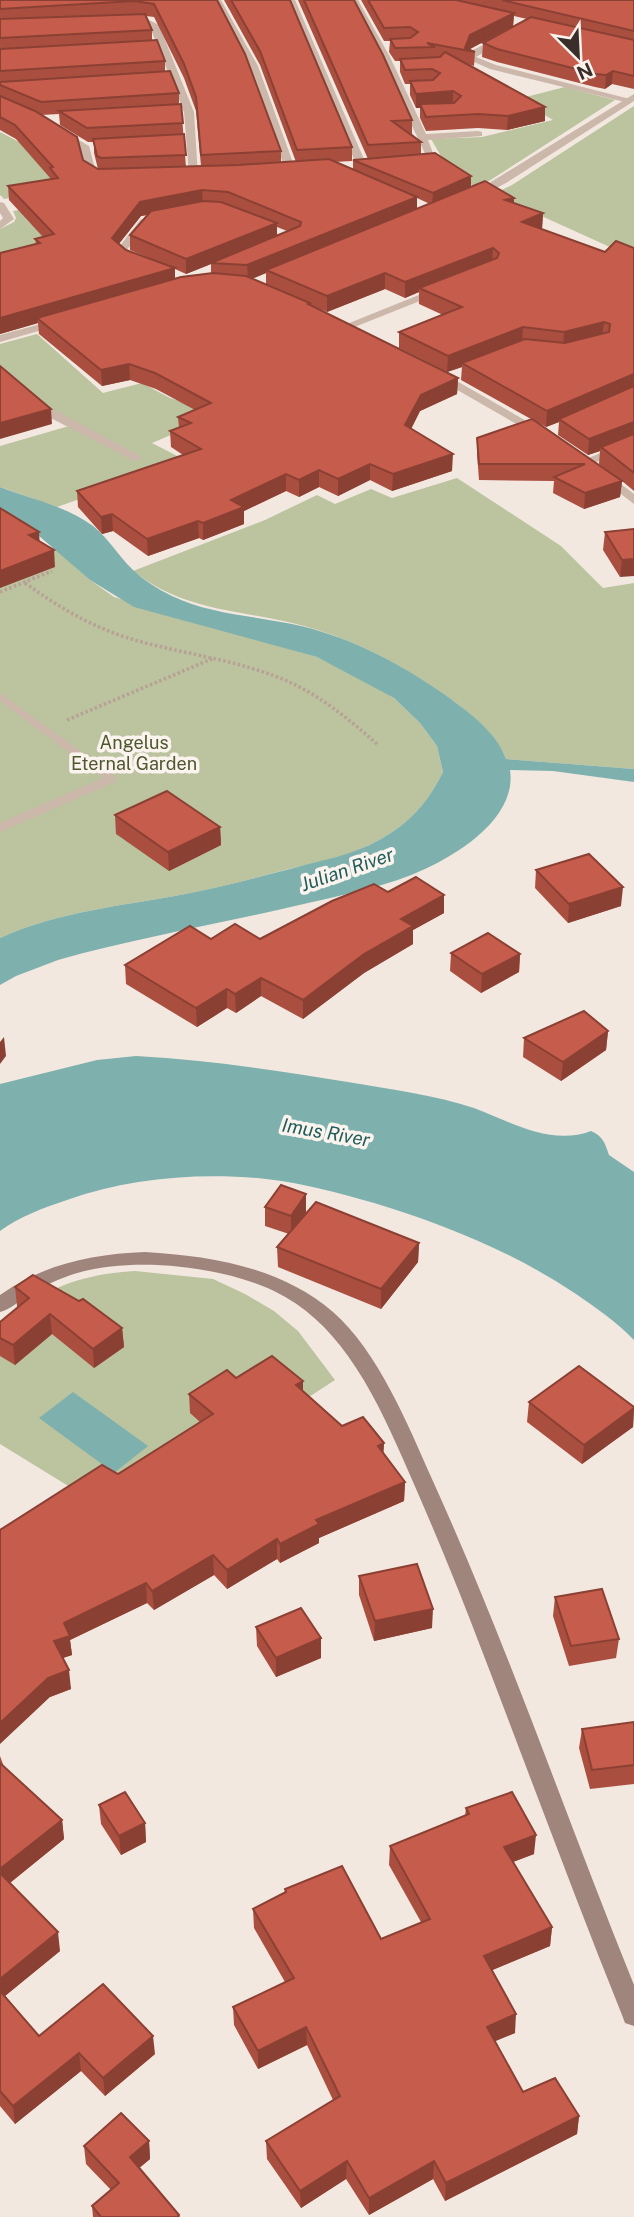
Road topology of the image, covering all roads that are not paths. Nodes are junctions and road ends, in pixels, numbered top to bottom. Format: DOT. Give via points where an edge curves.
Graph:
graph roads {
  1 [pos="217,0"];
  2 [pos="291,0"];
  3 [pos="354,0"];
  4 [pos="111,21"];
  5 [pos="517,30"];
  6 [pos="164,48"];
  7 [pos="150,49"];
  8 [pos="402,67"];
  9 [pos="390,68"];
  10 [pos="177,79"];
  11 [pos="163,80"];
  12 [pos="631,98"];
  13 [pos="189,112"];
  14 [pos="175,113"];
  15 [pos="50,127"];
  16 [pos="478,134"];
  17 [pos="422,136"];
  18 [pos="192,143"];
  19 [pos="179,144"];
  20 [pos="98,147"];
  21 [pos="85,148"];
  22 [pos="399,163"];
  23 [pos="374,165"];
  24 [pos="303,170"];
  25 [pos="291,171"];
  26 [pos="278,172"];
  27 [pos="182,174"];
  28 [pos="194,174"];
  29 [pos="208,175"];
  30 [pos="120,178"];
  31 [pos="460,202"];
  32 [pos="0,205"];
  33 [pos="155,217"];
  34 [pos="0,226"];
  35 [pos="143,264"];
  36 [pos="450,285"];
  37 [pos="66,320"];
  38 [pos="364,338"];
  39 [pos="0,339"];
  40 [pos="426,369"];
  41 [pos="458,373"];
  42 [pos="0,374"];
  43 [pos="446,378"];
  44 [pos="551,435"];
  45 [pos="634,443"];
  46 [pos="136,457"];
  47 [pos="634,499"];
  48 [pos="0,696"];
  49 [pos="0,828"];
  50 [pos="0,1305"];
  51 [pos="634,2015"];
  1 -- 25 [label="street" via="253,66"];
  2 -- 23 [label="street" via="356,166"];
  3 -- 9 [label="street" via="385,47"];
  4 -- 6 [label="street" via="151,22"];
  5 -- 12 [label="street" via="470,58"];
  6 -- 7 [label="street"];
  6 -- 10 [label="street"];
  8 -- 9 [label="street"];
  9 -- 17 [label="street" via="416,113"];
  10 -- 11 [label="street"];
  10 -- 13 [label="street"];
  12 -- 31 [label="street" via="502,181"];
  13 -- 14 [label="street"];
  13 -- 18 [label="street"];
  15 -- 21 [label="street"];
  16 -- 17 [label="street"];
  17 -- 22 [label="street" via="431,160"];
  18 -- 19 [label="street"];
  18 -- 28 [label="street"];
  20 -- 21 [label="street"];
  21 -- 30 [label="street" via="91,174"];
  24 -- 25 [label="street"];
  25 -- 26 [label="street"];
  27 -- 28 [label="street"];
  28 -- 29 [label="street"];
  32 -- 34 [label="street" via="9,219"];
  33 -- 35 [label="street" via="144,222 120,252"];
  36 -- 38 [label="street" via="339,326"];
  37 -- 39 [label="street"];
  40 -- 43 [label="street"];
  41 -- 43 [label="street"];
  42 -- 46 [label="street" via="43,409"];
  43 -- 44 [label="street"];
  45 -- 47 [label="street" via="580,458"];
  48 -- 49 [label="lane" via="111,779"];
  50 -- 51 [label="main road" via="54,1273 141,1259 201,1264 265,1278 327,1317 388,1404 456,1554"];
}
